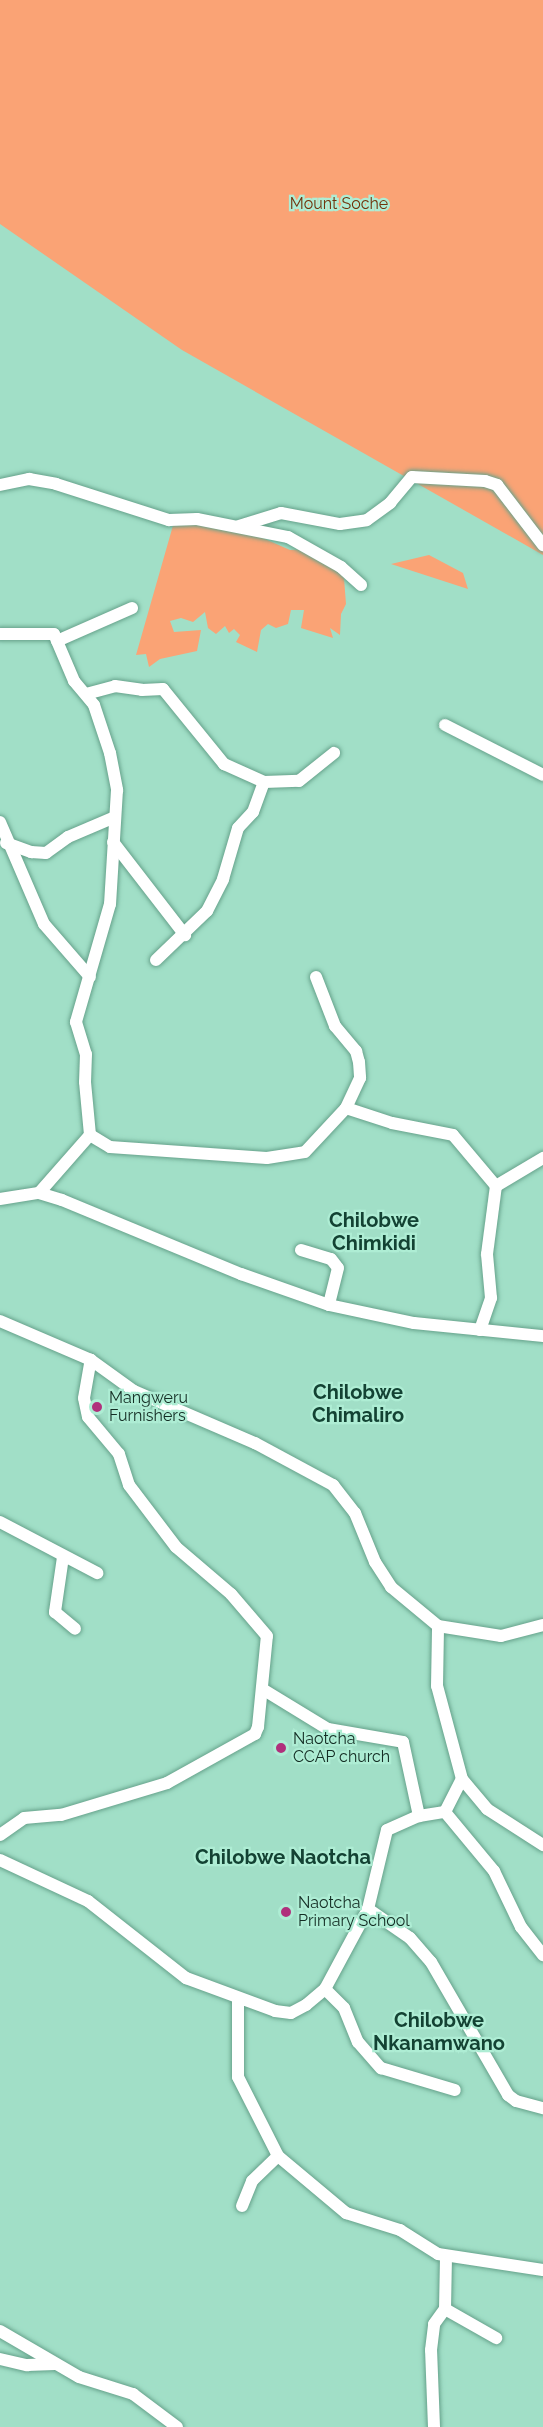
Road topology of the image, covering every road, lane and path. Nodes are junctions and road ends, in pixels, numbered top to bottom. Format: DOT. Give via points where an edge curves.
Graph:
graph roads {
  1 [pos="0,485"];
  2 [pos="238,526"];
  3 [pos="543,545"];
  4 [pos="361,585"];
  5 [pos="132,608"];
  6 [pos="0,634"];
  7 [pos="57,641"];
  8 [pos="86,694"];
  9 [pos="445,724"];
  10 [pos="334,753"];
  11 [pos="543,775"];
  12 [pos="264,782"];
  13 [pos="115,817"];
  14 [pos="0,822"];
  15 [pos="113,842"];
  16 [pos="6,843"];
  17 [pos="185,935"];
  18 [pos="156,960"];
  19 [pos="90,977"];
  20 [pos="316,977"];
  21 [pos="346,1108"];
  22 [pos="90,1135"];
  23 [pos="543,1158"];
  24 [pos="496,1186"];
  25 [pos="39,1193"];
  26 [pos="0,1199"];
  27 [pos="301,1250"];
  28 [pos="329,1305"];
  29 [pos="0,1321"];
  30 [pos="480,1330"];
  31 [pos="543,1336"];
  32 [pos="91,1360"];
  33 [pos="0,1522"];
  34 [pos="63,1557"];
  35 [pos="97,1573"];
  36 [pos="543,1625"];
  37 [pos="438,1626"];
  38 [pos="75,1629"];
  39 [pos="264,1690"];
  40 [pos="462,1779"];
  41 [pos="445,1812"];
  42 [pos="419,1816"];
  43 [pos="0,1835"];
  44 [pos="543,1845"];
  45 [pos="0,1860"];
  46 [pos="368,1909"];
  47 [pos="543,1955"];
  48 [pos="325,1989"];
  49 [pos="238,2000"];
  50 [pos="455,2090"];
  51 [pos="543,2108"];
  52 [pos="278,2156"];
  53 [pos="242,2206"];
  54 [pos="446,2257"];
  55 [pos="543,2270"];
  56 [pos="445,2308"];
  57 [pos="0,2331"];
  58 [pos="495,2338"];
  59 [pos="0,2359"];
  60 [pos="55,2364"];
  61 [pos="177,2427"];
  62 [pos="434,2427"];
  1 -- 2 [label="street" via="29,479 169,520 197,519"];
  2 -- 3 [label="street" via="281,513 340,525 367,520 390,503 409,480 418,477 495,482"];
  2 -- 4 [label="street" via="288,537 341,567"];
  5 -- 7 [label="street"];
  6 -- 7 [label="street" via="48,633 54,634"];
  7 -- 8 [label="street" via="70,674"];
  8 -- 12 [label="street" via="115,686 163,688 224,764"];
  8 -- 13 [label="street" via="107,735 117,790"];
  9 -- 11 [label="street"];
  10 -- 12 [label="street" via="299,781"];
  12 -- 17 [label="street" via="253,812 238,828 223,879 207,911"];
  13 -- 15 [label="street"];
  13 -- 16 [label="street" via="68,837 46,853"];
  14 -- 16 [label="street"];
  15 -- 17 [label="street"];
  15 -- 19 [label="street" via="110,904"];
  16 -- 19 [label="street" via="48,931"];
  17 -- 18 [label="street"];
  19 -- 22 [label="street" via="76,1028 86,1054 84,1082"];
  20 -- 21 [label="street" via="335,1026 356,1052 359,1062 360,1078"];
  21 -- 22 [label="street" via="304,1152 267,1158 110,1147"];
  21 -- 24 [label="street" via="392,1124 422,1126 453,1135"];
  22 -- 25 [label="street"];
  23 -- 24 [label="street"];
  24 -- 30 [label="street" via="487,1254 491,1298"];
  25 -- 26 [label="street"];
  25 -- 28 [label="street"];
  27 -- 28 [label="street" via="331,1259 338,1268"];
  28 -- 30 [label="street" via="414,1323"];
  29 -- 32 [label="street"];
  30 -- 31 [label="street"];
  32 -- 37 [label="street" via="153,1401 255,1443 333,1485 355,1513 375,1562 391,1587"];
  32 -- 39 [label="street" via="84,1398 88,1417 119,1454 129,1485 176,1547 231,1594 267,1636"];
  33 -- 34 [label="street"];
  34 -- 35 [label="street"];
  34 -- 38 [label="street" via="55,1612"];
  36 -- 37 [label="street" via="501,1636"];
  37 -- 40 [label="street" via="437,1686"];
  39 -- 42 [label="street" via="328,1729 403,1742"];
  39 -- 43 [label="street" via="255,1734 187,1772 124,1799 60,1815 24,1818"];
  40 -- 41 [label="street"];
  40 -- 44 [label="street" via="487,1809"];
  41 -- 42 [label="street"];
  41 -- 47 [label="street" via="494,1871 521,1927"];
  42 -- 46 [label="street" via="394,1826 383,1836"];
  45 -- 49 [label="street" via="88,1901 179,1974"];
  46 -- 48 [label="street"];
  46 -- 51 [label="street" via="410,1938 431,1962 512,2099"];
  48 -- 49 [label="street" via="291,2013"];
  48 -- 50 [label="street" via="344,2008 358,2042 381,2068"];
  49 -- 52 [label="street" via="236,2069 260,2128"];
  52 -- 53 [label="street" via="252,2181"];
  52 -- 54 [label="street" via="346,2213 400,2230"];
  54 -- 55 [label="street"];
  54 -- 56 [label="street"];
  56 -- 58 [label="street"];
  56 -- 62 [label="street" via="434,2324 430,2350"];
  57 -- 60 [label="street"];
  59 -- 60 [label="street" via="27,2365"];
  60 -- 61 [label="street" via="79,2377 133,2394"];
}
